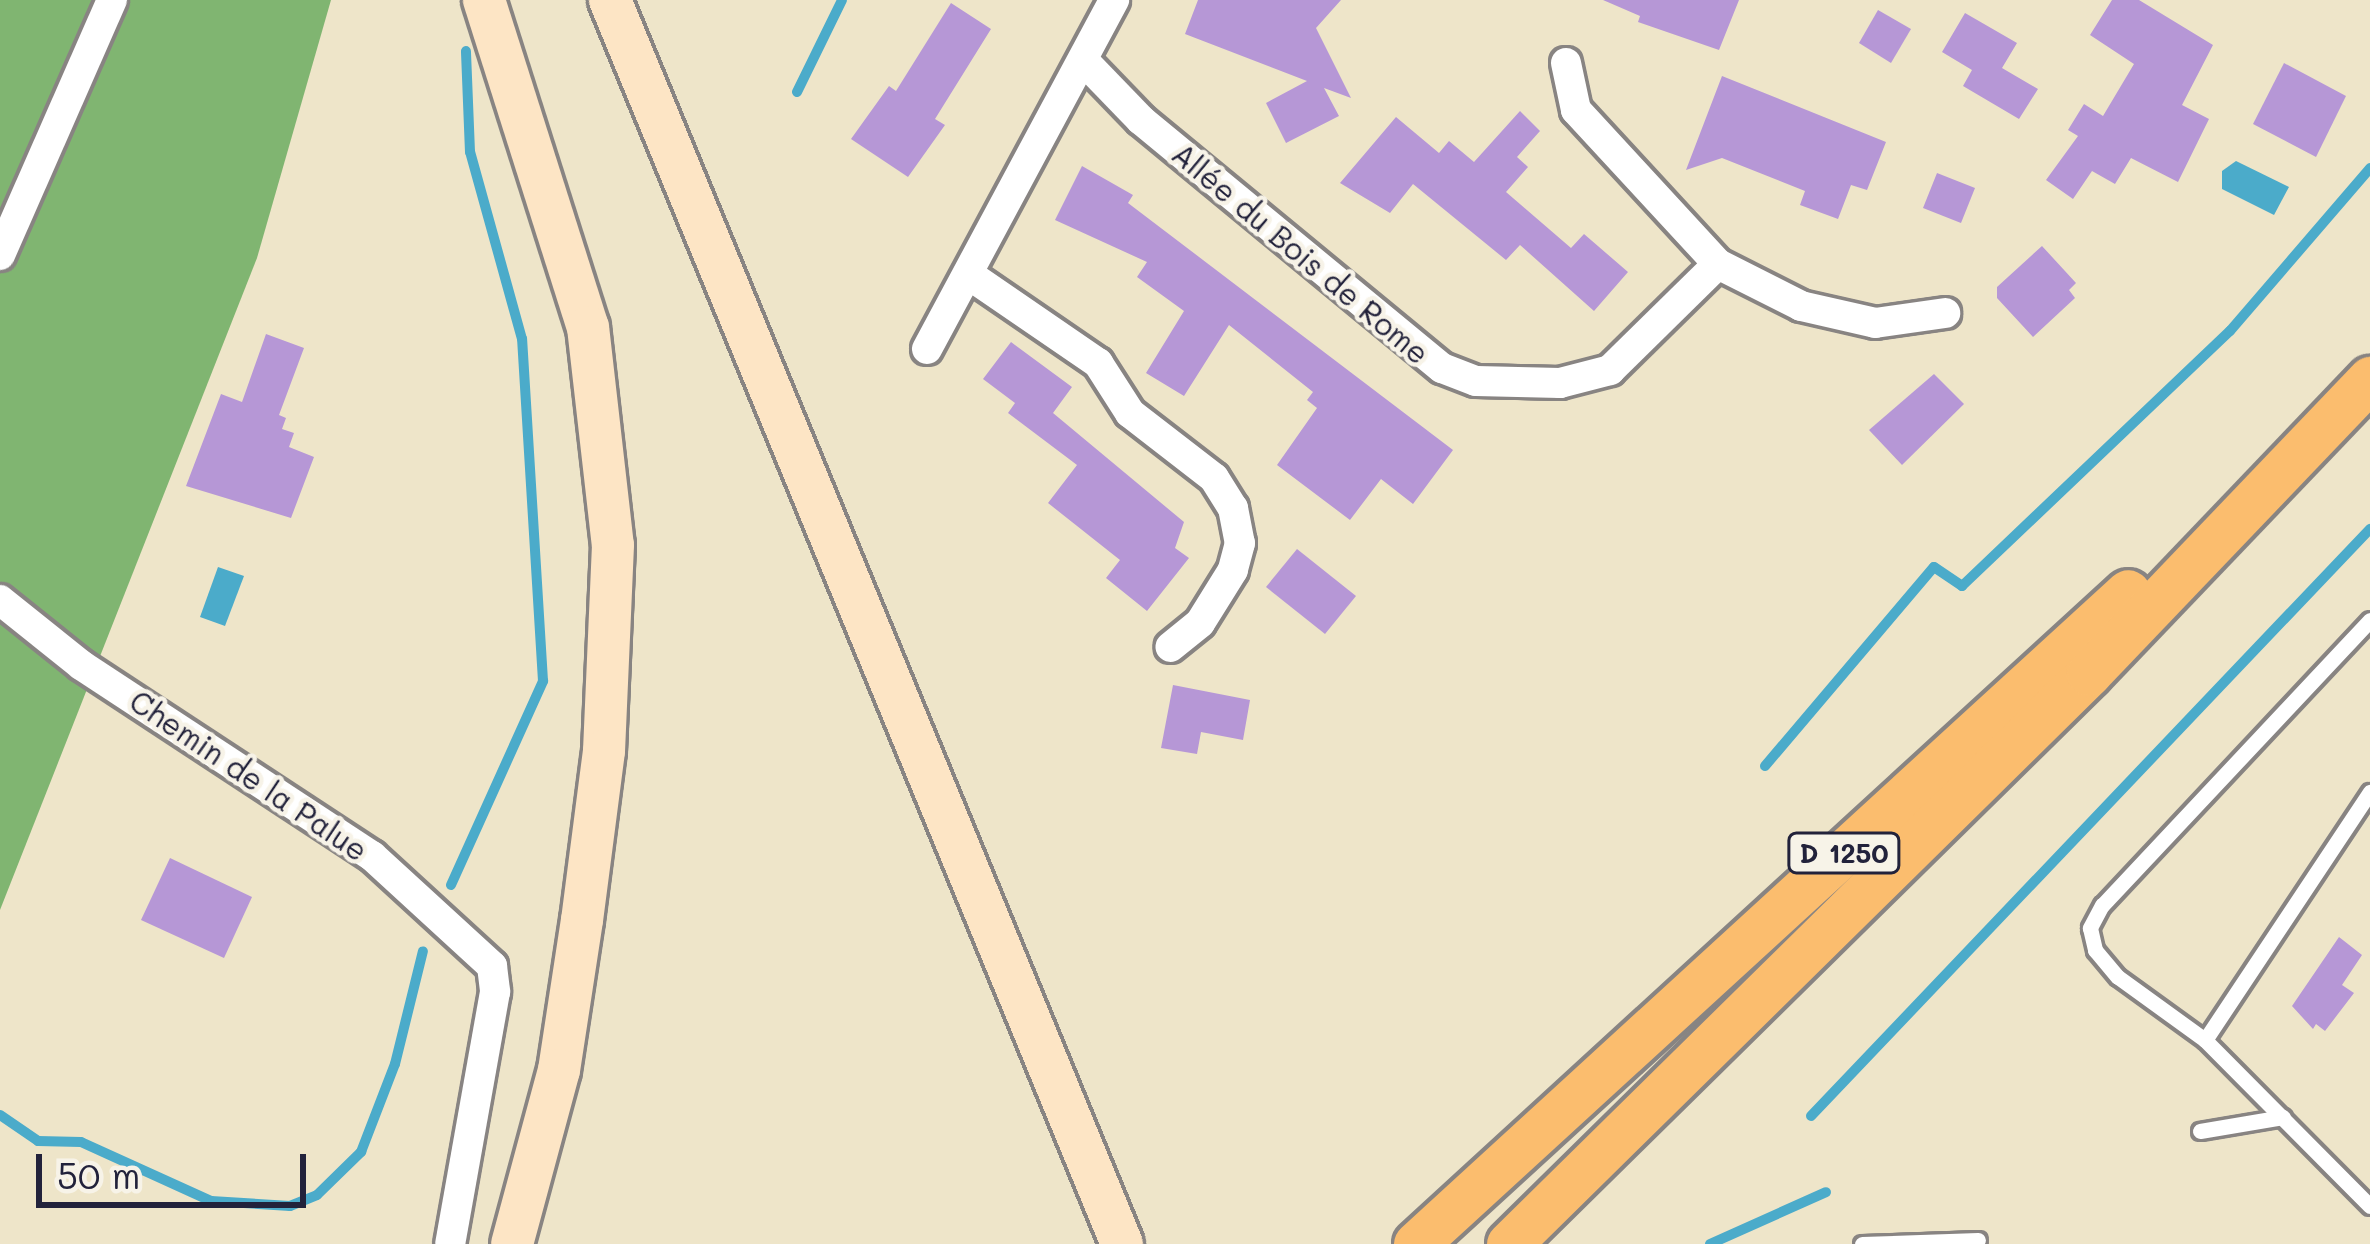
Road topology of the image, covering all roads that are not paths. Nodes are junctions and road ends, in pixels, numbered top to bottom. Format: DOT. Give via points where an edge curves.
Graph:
graph roads {
  1 [pos="112,0"];
  2 [pos="484,0"];
  3 [pos="610,0"];
  4 [pos="1114,0"];
  5 [pos="1084,61"];
  6 [pos="1566,63"];
  7 [pos="0,255"];
  8 [pos="1718,263"];
  9 [pos="968,274"];
  10 [pos="1945,313"];
  11 [pos="927,349"];
  12 [pos="2370,379"];
  13 [pos="2278,468"];
  14 [pos="0,600"];
  15 [pos="2370,620"];
  16 [pos="1170,647"];
  17 [pos="2370,792"];
  18 [pos="2205,1040"];
  19 [pos="2283,1117"];
  20 [pos="2200,1130"];
  21 [pos="2370,1206"];
  22 [pos="1978,1240"];
  23 [pos="450,1244"];
  24 [pos="512,1244"];
  25 [pos="1122,1244"];
  26 [pos="1416,1244"];
  27 [pos="1509,1244"];
  28 [pos="1862,1244"];
  1 -- 7 [label="street"];
  2 -- 24 [label="street" via="588,327 613,545 604,751 582,920 559,1070"];
  3 -- 25 [label="street"];
  4 -- 5 [label="street"];
  5 -- 8 [label="street, Allée du Bois de Rome" via="1141,120 1424,354 1475,380 1560,383 1610,370"];
  5 -- 9 [label="street"];
  6 -- 8 [label="street" via="1576,110"];
  8 -- 10 [label="street" via="1801,306 1875,323"];
  9 -- 11 [label="street"];
  9 -- 16 [label="street" via="1098,363 1130,413 1214,478 1233,508 1240,543 1232,570 1200,623"];
  12 -- 13 [label="main road, D 1250"];
  13 -- 26 [label="main road, D 1250" via="2199,526"];
  13 -- 27 [label="main road, D 1250" via="2089,673"];
  14 -- 23 [label="street, Chemin de la Palue" via="81,665 372,856 492,966 495,992"];
  15 -- 18 [label="lane" via="2102,905 2090,928 2095,950 2118,977"];
  17 -- 18 [label="lane"];
  18 -- 19 [label="lane"];
  19 -- 20 [label="lane"];
  19 -- 21 [label="lane"];
  22 -- 28 [label="lane"];
}
